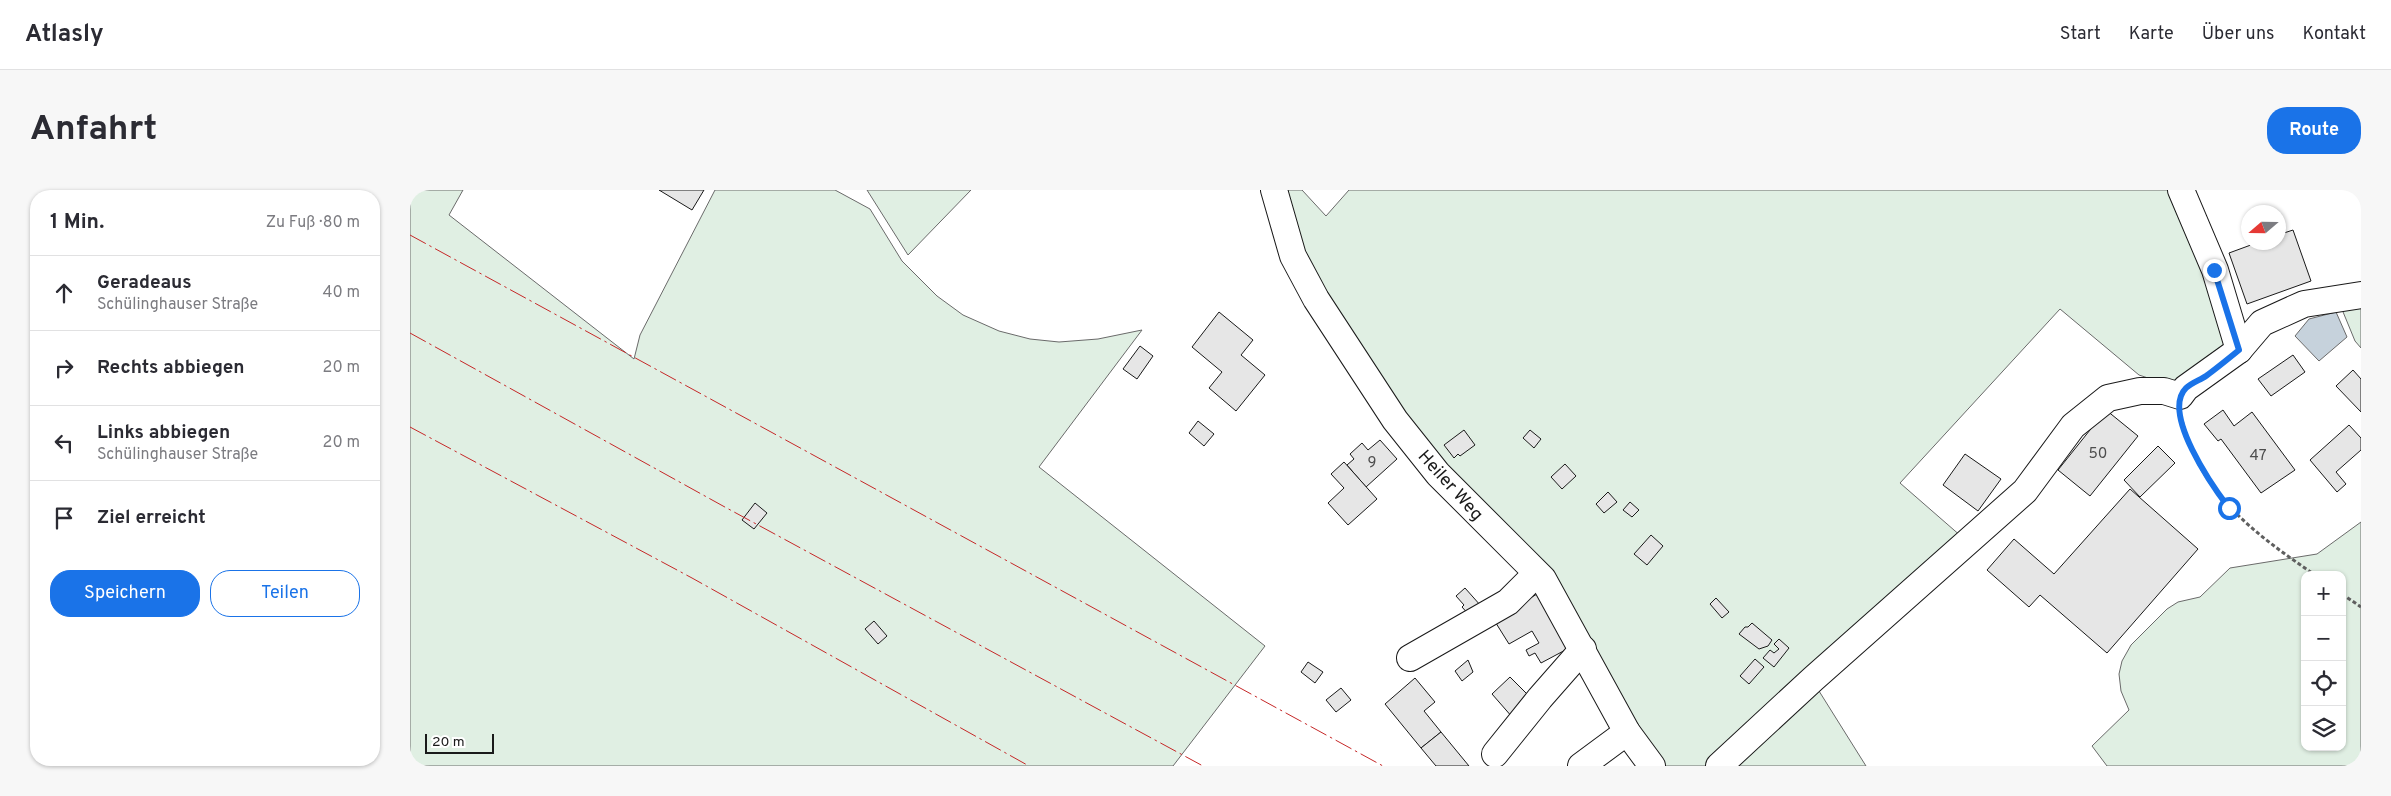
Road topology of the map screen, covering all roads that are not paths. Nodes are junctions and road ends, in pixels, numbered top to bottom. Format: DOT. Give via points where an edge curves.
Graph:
graph roads {
  1 [pos="1274,190"];
  2 [pos="2181,190"];
  3 [pos="2361,295"];
  4 [pos="2239,350"];
  5 [pos="1536,574"];
  6 [pos="1583,649"];
  7 [pos="1410,658"];
  8 [pos="1627,732"];
  9 [pos="1495,754"];
  10 [pos="1581,766"];
  11 [pos="1652,766"];
  12 [pos="1719,766"];
  1 -- 5 [label="street, Heiler Weg" via="1293,256 1316,299 1395,420 1438,474"];
  2 -- 4 [label="street" via="2214,270"];
  3 -- 4 [label="street" via="2304,304 2262,323"];
  4 -- 12 [label="street" via="2186,388 2180,396 2164,391 2140,391 2108,398 2073,426 2025,491 1813,678"];
  5 -- 6 [label="street, Heiler Weg" via="1543,580"];
  5 -- 7 [label="street" via="1508,602"];
  6 -- 8 [label="street, Heiler Weg"];
  6 -- 9 [label="street"];
  8 -- 10 [label="street"];
  8 -- 11 [label="street, Heiler Weg"];
}
